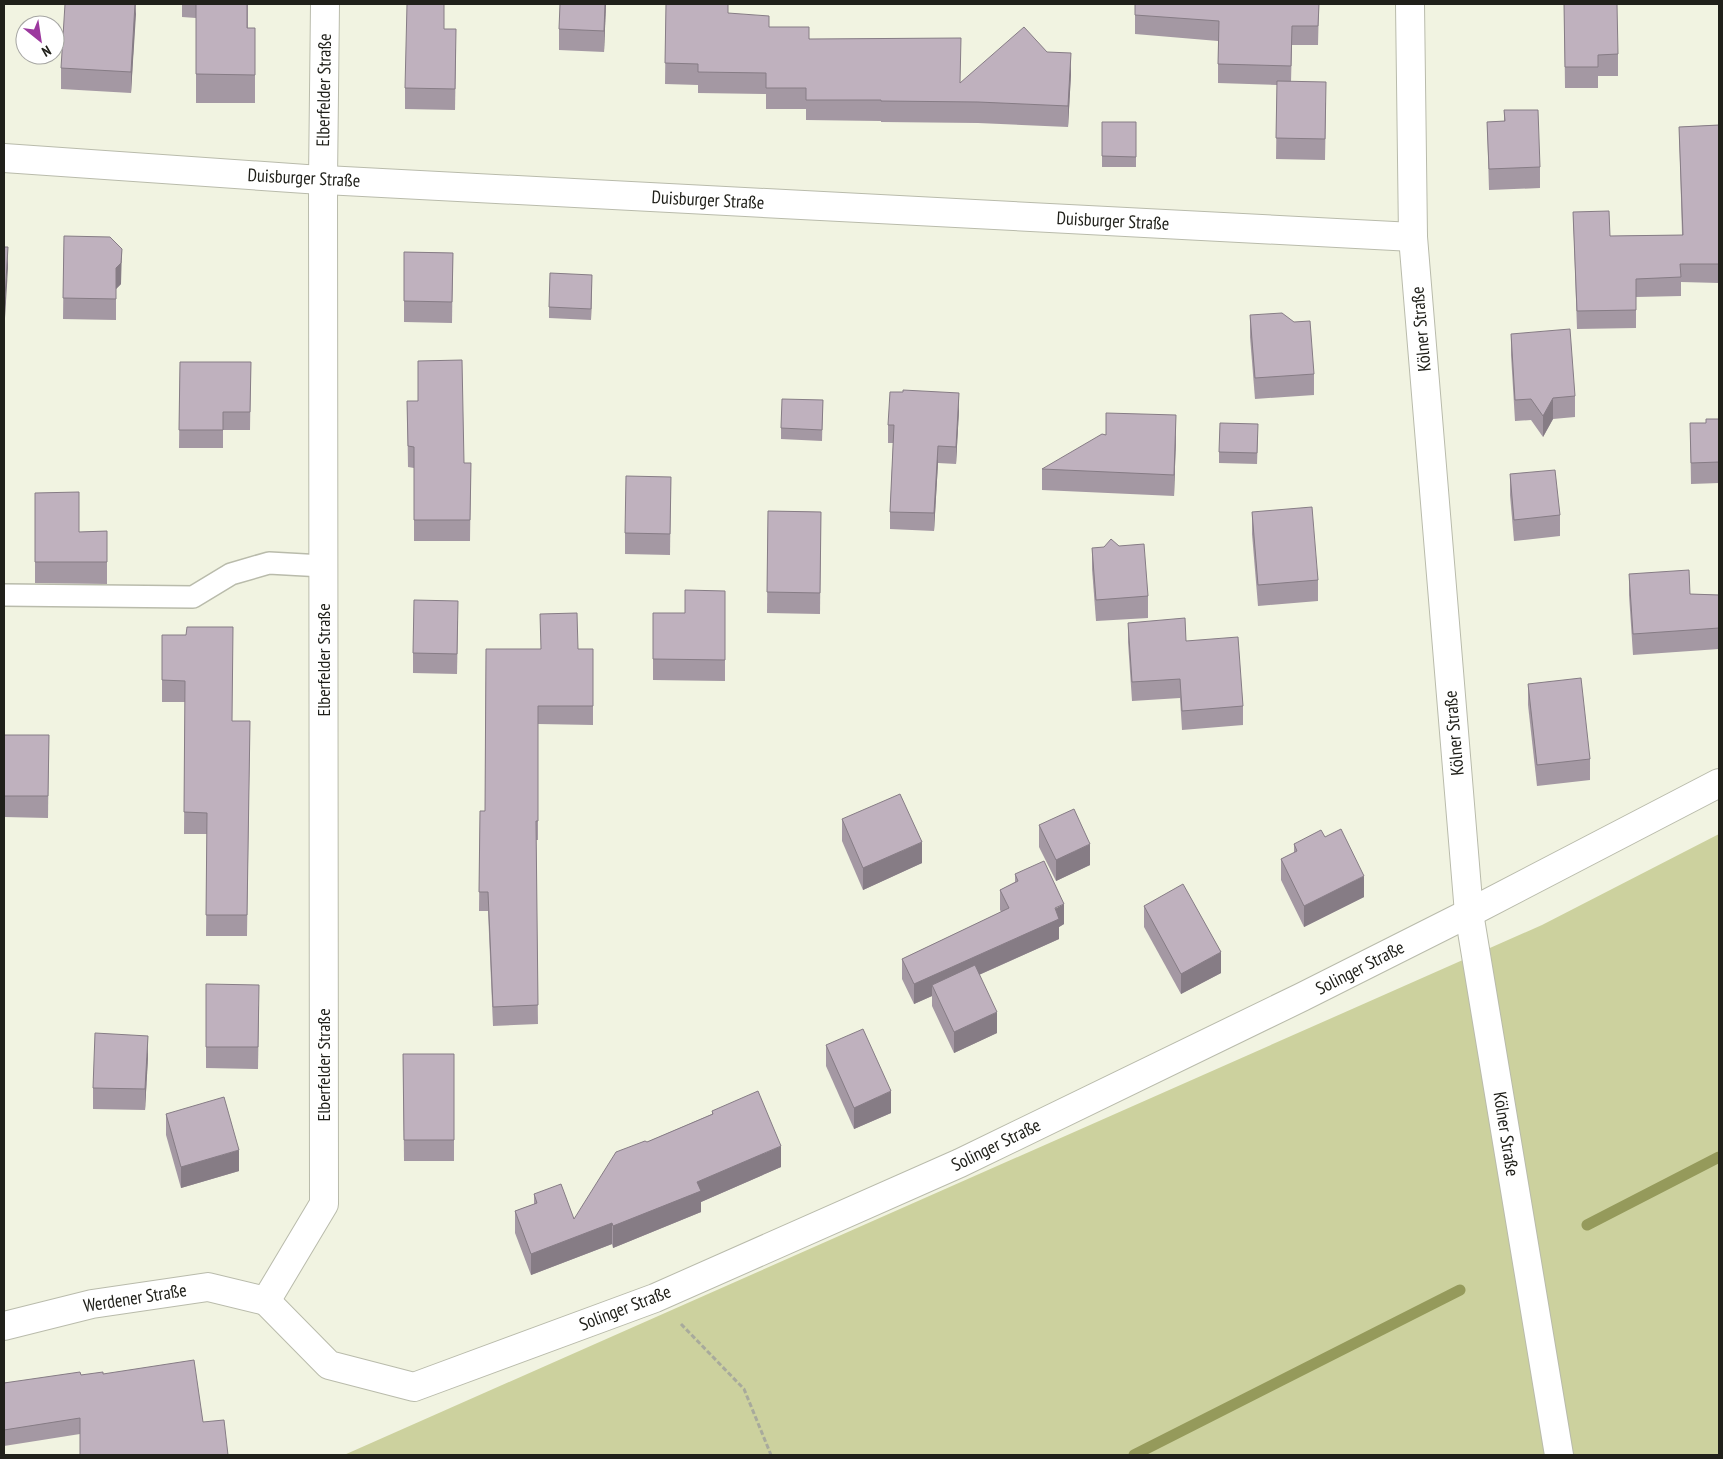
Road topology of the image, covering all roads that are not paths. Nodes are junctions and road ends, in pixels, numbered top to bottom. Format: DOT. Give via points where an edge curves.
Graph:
graph roads {
  1 [pos="325,4"];
  2 [pos="1410,4"];
  3 [pos="4,158"];
  4 [pos="323,180"];
  5 [pos="1413,237"];
  6 [pos="324,566"];
  7 [pos="4,595"];
  8 [pos="1719,783"];
  9 [pos="1469,913"];
  10 [pos="266,1301"];
  11 [pos="4,1326"];
  12 [pos="1559,1455"];
  1 -- 4 [label="street, Elberfelder Straße"];
  2 -- 5 [label="street, Kölner Straße"];
  3 -- 4 [label="street, Duisburger Straße"];
  4 -- 5 [label="street, Duisburger Straße"];
  4 -- 6 [label="street, Elberfelder Straße"];
  5 -- 9 [label="street, Kölner Straße"];
  6 -- 7 [label="lane" via="269,563 231,574 193,598"];
  6 -- 10 [label="street, Elberfelder Straße" via="324,1204"];
  8 -- 9 [label="street, Solinger Straße"];
  9 -- 10 [label="street, Solinger Straße" via="960,1163 655,1298 414,1387 329,1365"];
  9 -- 12 [label="street, Kölner Straße"];
  10 -- 11 [label="street, Werdener Straße" via="208,1286 92,1304"];
}
